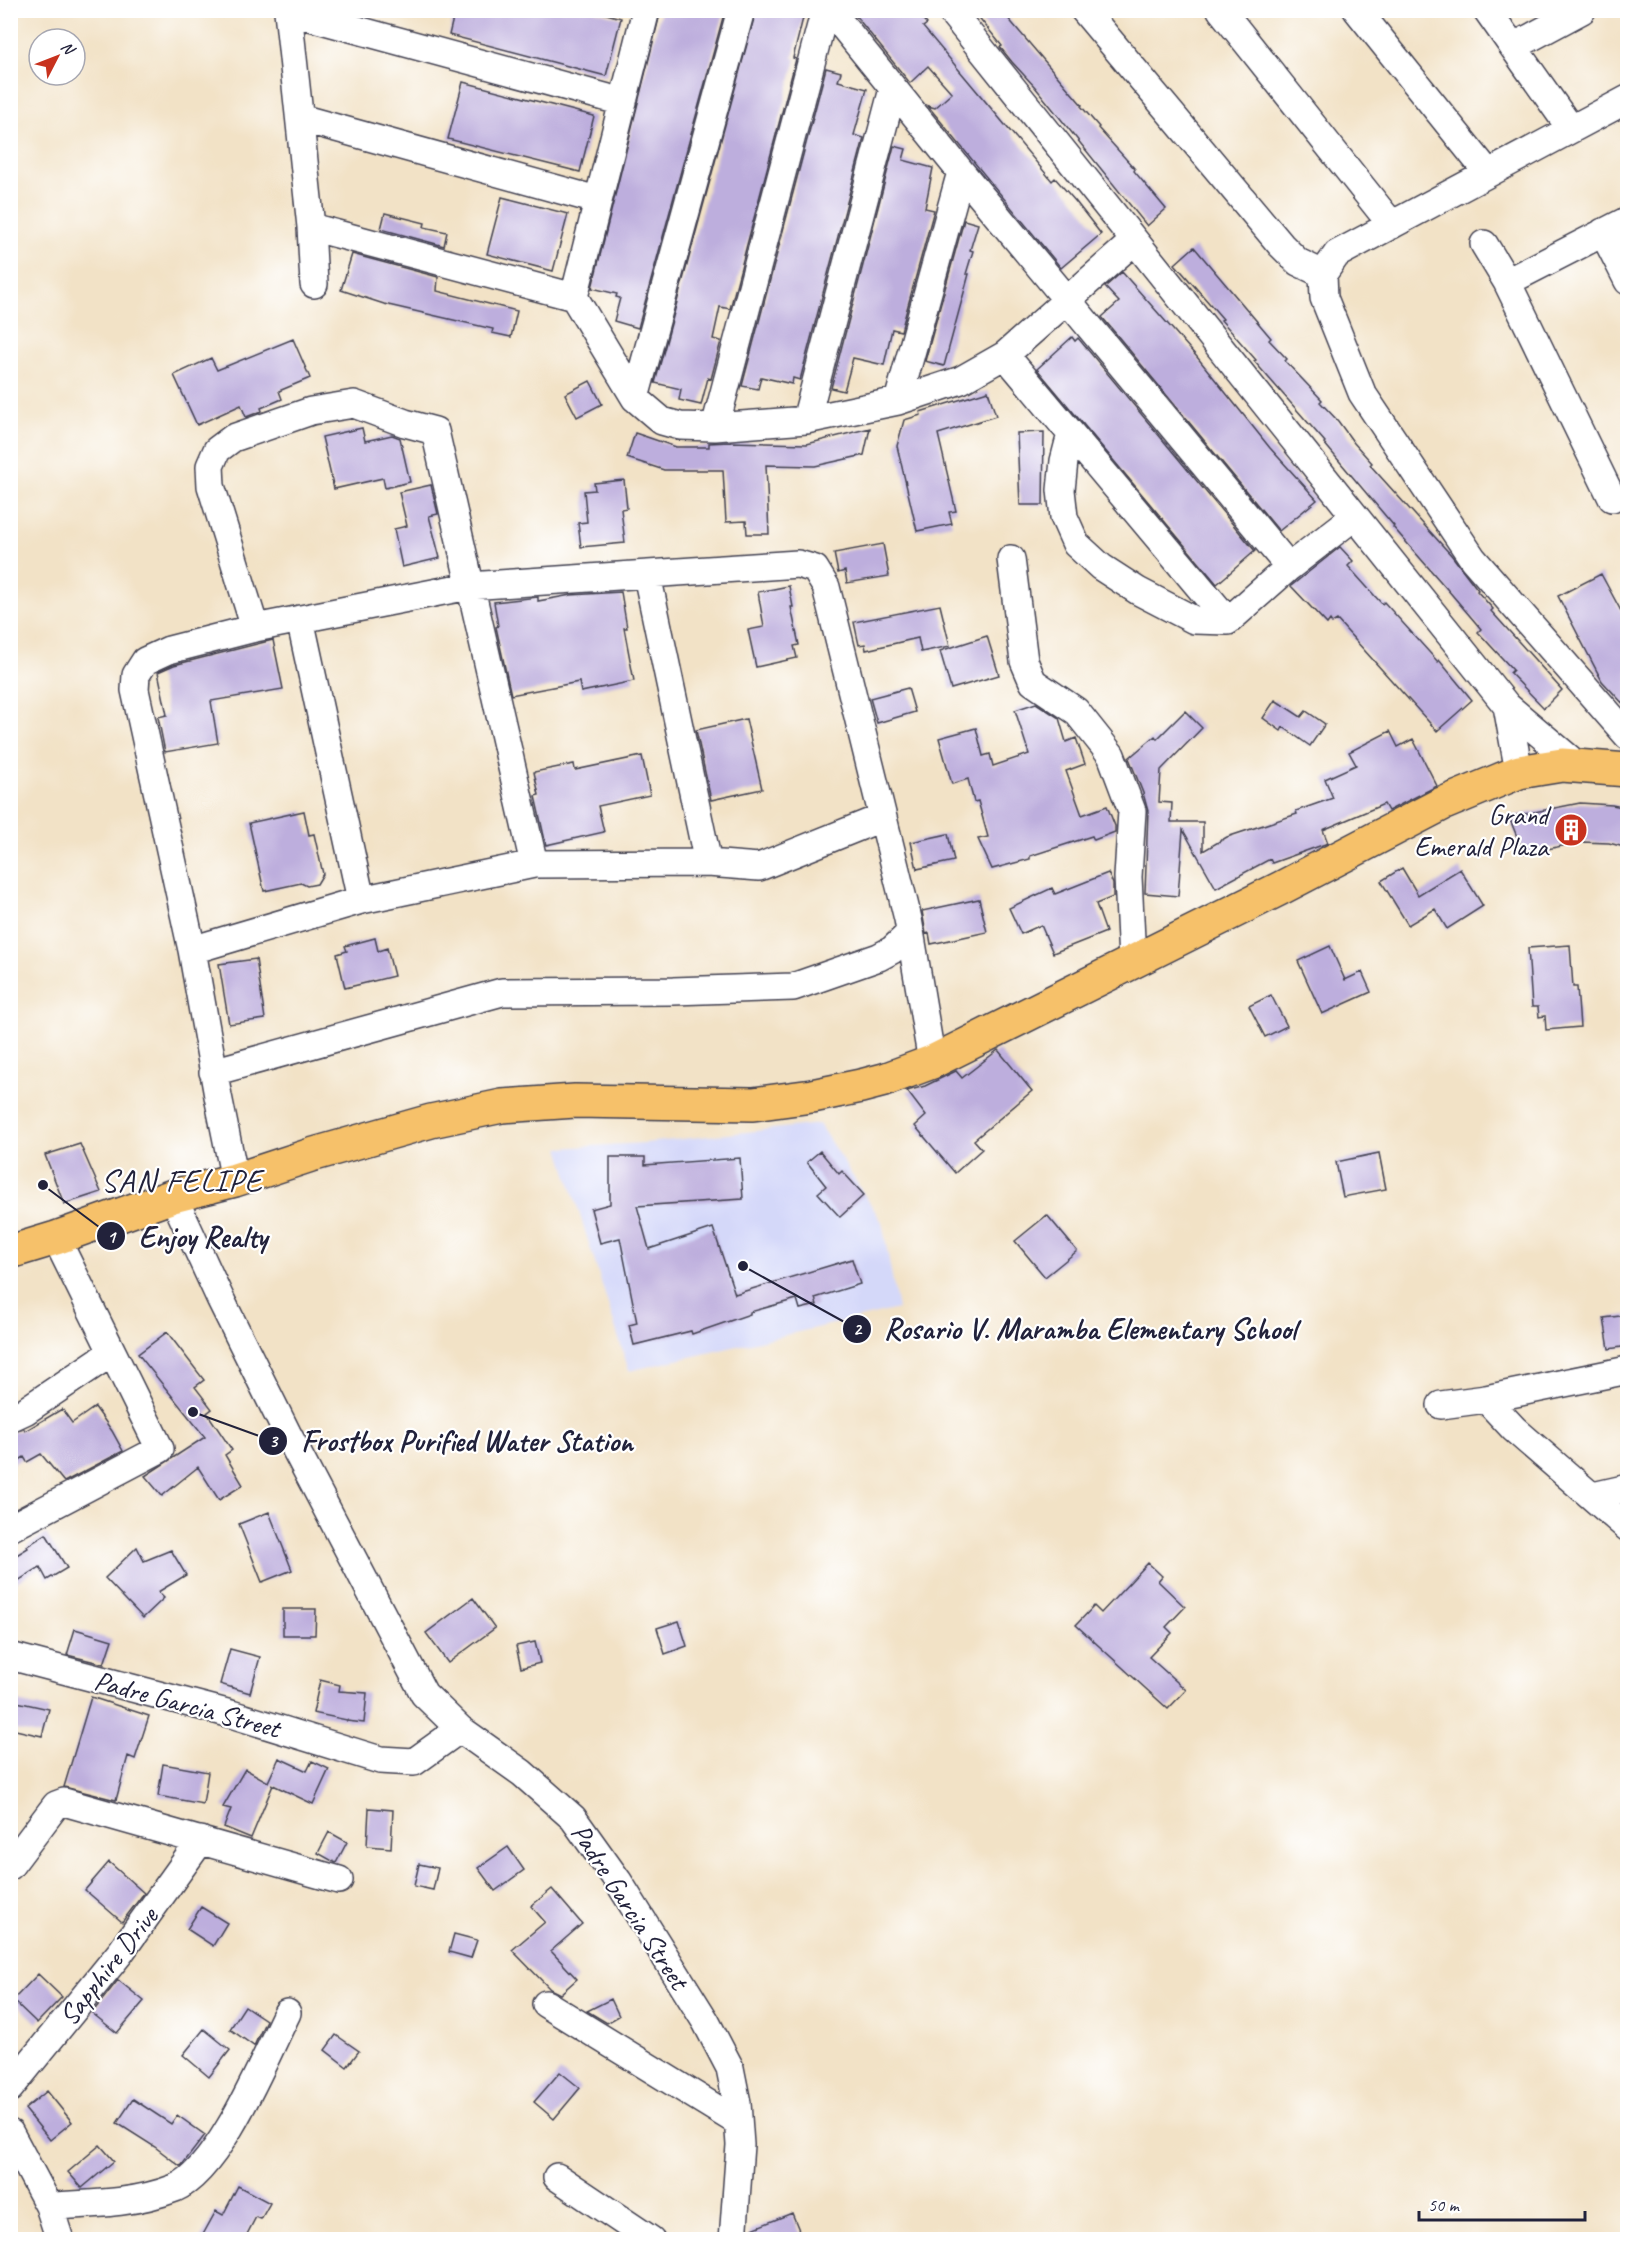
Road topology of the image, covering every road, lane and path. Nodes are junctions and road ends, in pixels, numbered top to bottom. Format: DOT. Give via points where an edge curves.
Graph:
graph roads {
  1 [pos="646,10"];
  2 [pos="741,10"];
  3 [pos="825,10"];
  4 [pos="830,10"];
  5 [pos="950,10"];
  6 [pos="1084,10"];
  7 [pos="1221,10"];
  8 [pos="1357,10"];
  9 [pos="1487,10"];
  10 [pos="1582,10"];
  11 [pos="1513,47"];
  12 [pos="893,89"];
  13 [pos="1628,99"];
  14 [pos="624,102"];
  15 [pos="300,118"];
  16 [pos="1571,129"];
  17 [pos="962,172"];
  18 [pos="1488,173"];
  19 [pos="597,200"];
  20 [pos="1628,220"];
  21 [pos="1392,225"];
  22 [pos="311,227"];
  23 [pos="1604,232"];
  24 [pos="1134,241"];
  25 [pos="1484,244"];
  26 [pos="1323,274"];
  27 [pos="1628,281"];
  28 [pos="1507,282"];
  29 [pos="314,284"];
  30 [pos="574,297"];
  31 [pos="1068,300"];
  32 [pos="1005,355"];
  33 [pos="635,398"];
  34 [pos="898,401"];
  35 [pos="806,420"];
  36 [pos="716,427"];
  37 [pos="1071,434"];
  38 [pos="1611,502"];
  39 [pos="1355,516"];
  40 [pos="1011,559"];
  41 [pos="1289,567"];
  42 [pos="647,575"];
  43 [pos="469,586"];
  44 [pos="300,619"];
  45 [pos="1228,621"];
  46 [pos="255,628"];
  47 [pos="1507,706"];
  48 [pos="1628,736"];
  49 [pos="1578,766"];
  50 [pos="1628,770"];
  51 [pos="1519,772"];
  52 [pos="881,818"];
  53 [pos="708,863"];
  54 [pos="534,864"];
  55 [pos="361,900"];
  56 [pos="909,933"];
  57 [pos="192,950"];
  58 [pos="1132,961"];
  59 [pos="932,1062"];
  60 [pos="213,1072"];
  61 [pos="235,1180"];
  62 [pos="173,1196"];
  63 [pos="56,1238"];
  64 [pos="10,1252"];
  65 [pos="111,1353"];
  66 [pos="1628,1370"];
  67 [pos="1486,1399"];
  68 [pos="1441,1404"];
  69 [pos="10,1418"];
  70 [pos="1628,1488"];
  71 [pos="1593,1496"];
  72 [pos="10,1528"];
  73 [pos="1628,1528"];
  74 [pos="10,1656"];
  75 [pos="460,1729"];
  76 [pos="201,1840"];
  77 [pos="10,1866"];
  78 [pos="339,1880"];
  79 [pos="546,2004"];
  80 [pos="287,2013"];
  81 [pos="10,2088"];
  82 [pos="738,2122"];
  83 [pos="10,2133"];
  84 [pos="557,2177"];
  85 [pos="49,2206"];
  86 [pos="60,2240"];
  87 [pos="651,2240"];
  88 [pos="733,2240"];
  1 -- 14 [label="street"];
  2 -- 33 [label="street"];
  3 -- 36 [label="street"];
  4 -- 12 [label="street"];
  5 -- 24 [label="street"];
  6 -- 26 [label="street" via="1281,244 1298,262"];
  7 -- 21 [label="street"];
  8 -- 18 [label="street"];
  9 -- 11 [label="street"];
  10 -- 11 [label="street"];
  11 -- 16 [label="street"];
  12 -- 17 [label="street"];
  12 -- 35 [label="street"];
  13 -- 16 [label="street"];
  14 -- 15 [label="street" via="288,10"];
  14 -- 19 [label="street"];
  15 -- 19 [label="street"];
  15 -- 22 [label="street"];
  16 -- 18 [label="street"];
  17 -- 31 [label="street"];
  17 -- 34 [label="street"];
  18 -- 21 [label="street"];
  19 -- 30 [label="street"];
  20 -- 23 [label="street"];
  21 -- 26 [label="street" via="1337,254"];
  22 -- 29 [label="street"];
  22 -- 30 [label="street"];
  23 -- 27 [label="street"];
  23 -- 28 [label="street"];
  24 -- 31 [label="street"];
  24 -- 39 [label="street"];
  25 -- 28 [label="street"];
  26 -- 48 [label="street" via="1324,298 1362,393 1473,559"];
  28 -- 38 [label="street"];
  30 -- 33 [label="street"];
  31 -- 32 [label="street"];
  31 -- 41 [label="street"];
  32 -- 34 [label="street" via="961,380"];
  32 -- 37 [label="street"];
  33 -- 36 [label="street" via="662,421"];
  34 -- 35 [label="street"];
  35 -- 36 [label="street"];
  37 -- 45 [label="street"];
  37 -- 45 [label="street" via="1061,490 1064,517 1077,544 1101,567 1194,620"];
  39 -- 41 [label="street"];
  39 -- 47 [label="street"];
  40 -- 58 [label="street" via="1024,661 1033,682 1076,711 1112,755 1132,811 1128,877"];
  41 -- 45 [label="street"];
  42 -- 43 [label="street"];
  42 -- 52 [label="street" via="798,564 815,569 826,587"];
  42 -- 53 [label="street"];
  43 -- 44 [label="street"];
  43 -- 46 [label="street" via="435,431 354,404 310,411 233,438 217,450 210,466 211,486"];
  43 -- 54 [label="street"];
  44 -- 46 [label="street"];
  44 -- 55 [label="street"];
  46 -- 57 [label="street" via="169,650 145,660 136,675 135,690"];
  47 -- 49 [label="street"];
  47 -- 51 [label="street"];
  49 -- 50 [label="main road"];
  49 -- 51 [label="main road"];
  51 -- 58 [label="main road" via="1442,804"];
  52 -- 53 [label="street" via="759,867"];
  52 -- 56 [label="street"];
  53 -- 54 [label="street"];
  54 -- 55 [label="street"];
  55 -- 57 [label="street"];
  56 -- 59 [label="street"];
  56 -- 60 [label="street" via="879,957 793,987 502,992"];
  57 -- 60 [label="street"];
  58 -- 59 [label="main road"];
  59 -- 61 [label="main road" via="861,1086 753,1104 575,1101 502,1106 431,1120"];
  60 -- 61 [label="street"];
  61 -- 62 [label="main road"];
  62 -- 63 [label="main road"];
  62 -- 75 [label="street" via="287,1432 424,1694"];
  63 -- 64 [label="main road"];
  63 -- 65 [label="street"];
  65 -- 69 [label="street"];
  65 -- 72 [label="street" via="160,1449"];
  66 -- 67 [label="street"];
  67 -- 68 [label="street"];
  67 -- 71 [label="street" via="1514,1429"];
  70 -- 71 [label="street"];
  71 -- 73 [label="street"];
  74 -- 75 [label="street, Padre Garcia Street" via="231,1714 380,1760 414,1762"];
  75 -- 82 [label="street, Padre Garcia Street" via="522,1773 573,1818 612,1872 706,2022 730,2068"];
  76 -- 77 [label="street" via="64,1802 56,1805"];
  76 -- 78 [label="street"];
  76 -- 81 [label="street, Sapphire Drive" via="120,1953"];
  79 -- 82 [label="street"];
  80 -- 85 [label="street" via="221,2141 194,2175 177,2187 121,2203"];
  82 -- 88 [label="street, Padre Garcia Street"];
  83 -- 85 [label="street"];
  84 -- 87 [label="street"];
  85 -- 86 [label="street"];
}
